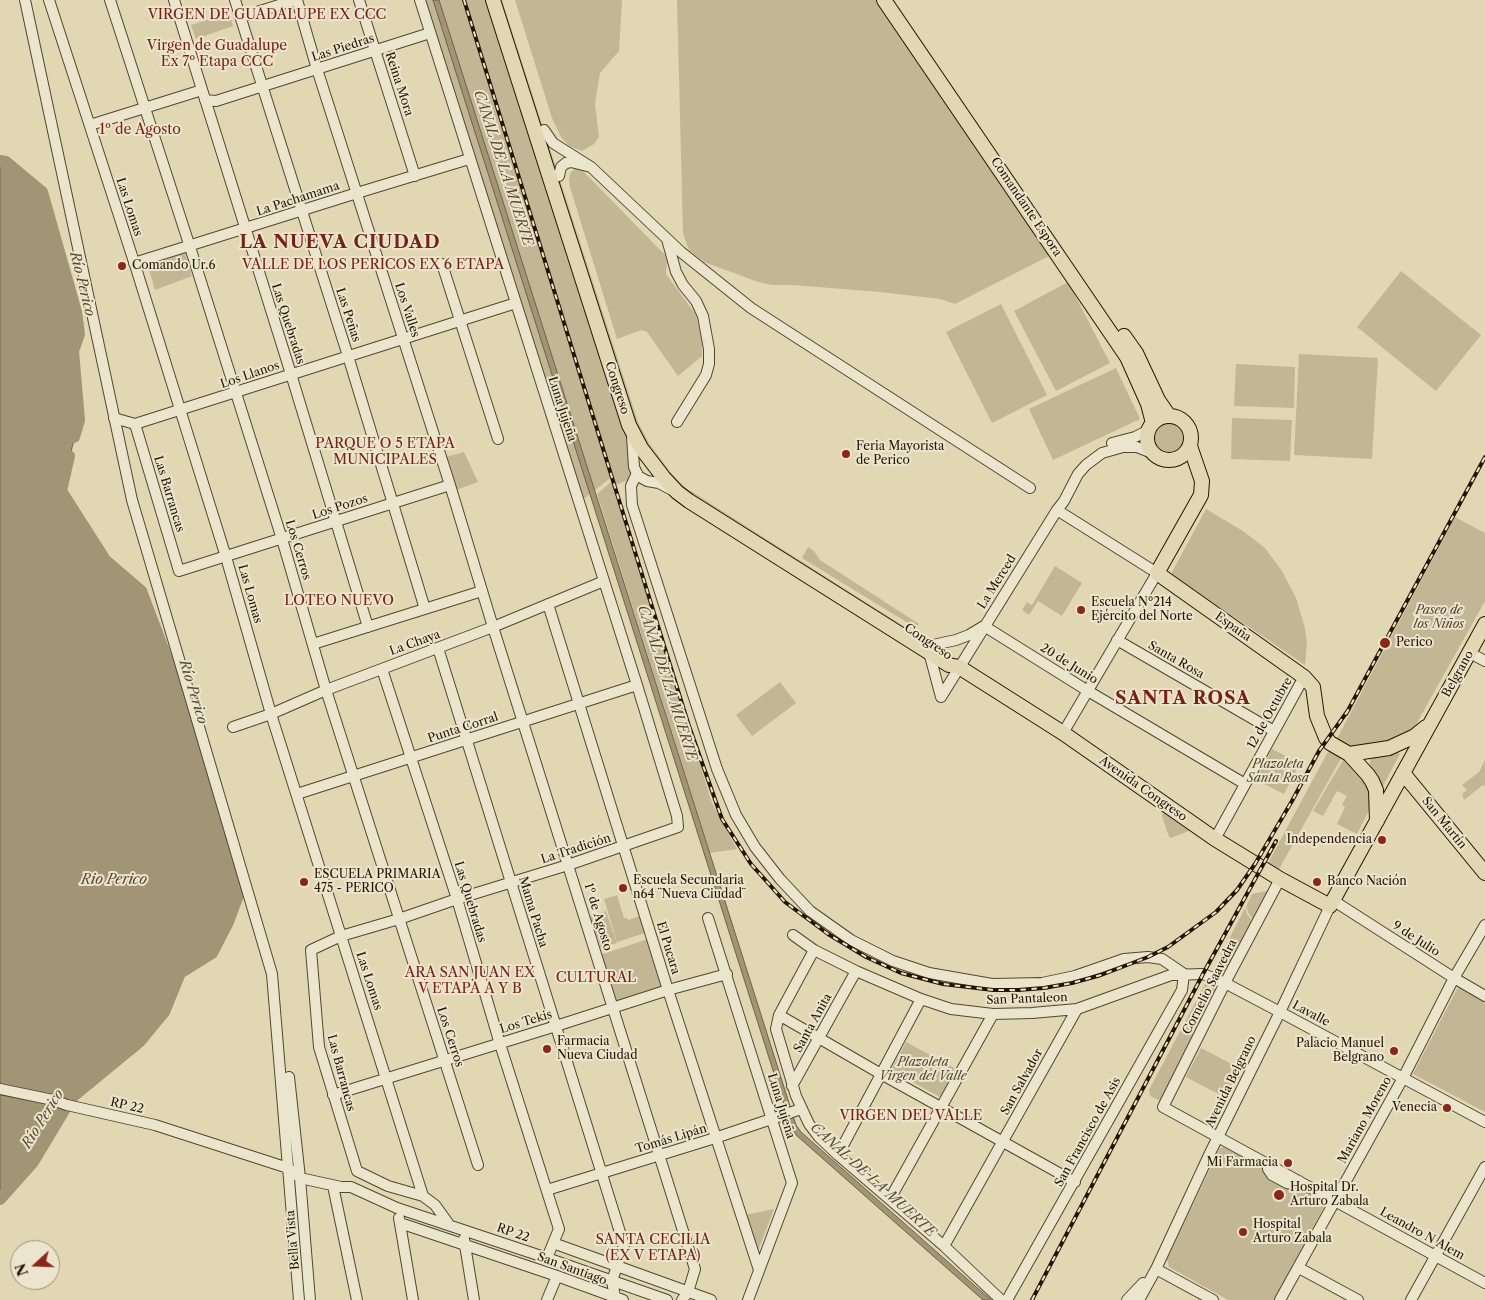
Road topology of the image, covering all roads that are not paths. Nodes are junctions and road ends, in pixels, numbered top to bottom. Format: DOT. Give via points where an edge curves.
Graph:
graph roads {
  1 [pos="25,0"];
  2 [pos="51,0"];
  3 [pos="110,0"];
  4 [pos="174,0"];
  5 [pos="235,0"];
  6 [pos="296,0"];
  7 [pos="359,0"];
  8 [pos="420,0"];
  9 [pos="493,0"];
  10 [pos="502,0"];
  11 [pos="884,0"];
  12 [pos="893,0"];
  13 [pos="240,17"];
  14 [pos="430,33"];
  15 [pos="375,51"];
  16 [pos="317,70"];
  17 [pos="262,86"];
  18 [pos="204,95"];
  19 [pos="145,108"];
  20 [pos="90,125"];
  21 [pos="544,130"];
  22 [pos="470,159"];
  23 [pos="591,167"];
  24 [pos="415,176"];
  25 [pos="559,176"];
  26 [pos="357,193"];
  27 [pos="302,210"];
  28 [pos="245,229"];
  29 [pos="667,238"];
  30 [pos="190,246"];
  31 [pos="134,263"];
  32 [pos="442,264"];
  33 [pos="516,303"];
  34 [pos="461,321"];
  35 [pos="403,338"];
  36 [pos="348,356"];
  37 [pos="291,374"];
  38 [pos="235,394"];
  39 [pos="180,410"];
  40 [pos="1168,416"];
  41 [pos="114,418"];
  42 [pos="677,422"];
  43 [pos="136,424"];
  44 [pos="629,425"];
  45 [pos="1151,426"];
  46 [pos="498,439"];
  47 [pos="1190,446"];
  48 [pos="1154,454"];
  49 [pos="1174,459"];
  50 [pos="636,472"];
  51 [pos="1198,473"];
  52 [pos="450,485"];
  53 [pos="1030,488"];
  54 [pos="677,492"];
  55 [pos="392,504"];
  56 [pos="1057,510"];
  57 [pos="336,522"];
  58 [pos="282,539"];
  59 [pos="226,557"];
  60 [pos="179,571"];
  61 [pos="1157,573"];
  62 [pos="604,581"];
  63 [pos="482,591"];
  64 [pos="548,604"];
  65 [pos="425,609"];
  66 [pos="1485,624"];
  67 [pos="984,626"];
  68 [pos="368,627"];
  69 [pos="493,627"];
  70 [pos="1117,640"];
  71 [pos="313,644"];
  72 [pos="438,648"];
  73 [pos="931,648"];
  74 [pos="1470,653"];
  75 [pos="1485,661"];
  76 [pos="959,667"];
  77 [pos="382,668"];
  78 [pos="1304,677"];
  79 [pos="637,686"];
  80 [pos="326,690"];
  81 [pos="1088,691"];
  82 [pos="580,704"];
  83 [pos="271,714"];
  84 [pos="523,722"];
  85 [pos="1431,723"];
  86 [pos="233,727"];
  87 [pos="1274,731"];
  88 [pos="1062,733"];
  89 [pos="467,740"];
  90 [pos="1384,748"];
  91 [pos="1350,754"];
  92 [pos="410,758"];
  93 [pos="1402,775"];
  94 [pos="354,776"];
  95 [pos="1370,778"];
  96 [pos="1245,784"];
  97 [pos="297,794"];
  98 [pos="1377,821"];
  99 [pos="678,827"];
  100 [pos="1215,839"];
  101 [pos="624,846"];
  102 [pos="568,865"];
  103 [pos="1485,873"];
  104 [pos="1280,879"];
  105 [pos="511,882"];
  106 [pos="456,899"];
  107 [pos="1332,904"];
  108 [pos="708,918"];
  109 [pos="399,919"];
  110 [pos="1485,925"];
  111 [pos="793,935"];
  112 [pos="341,936"];
  113 [pos="311,950"];
  114 [pos="814,950"];
  115 [pos="856,971"];
  116 [pos="727,974"];
  117 [pos="1184,974"];
  118 [pos="1203,974"];
  119 [pos="1454,978"];
  120 [pos="1225,983"];
  121 [pos="668,990"];
  122 [pos="1485,996"];
  123 [pos="922,999"];
  124 [pos="613,1008"];
  125 [pos="1077,1009"];
  126 [pos="1280,1012"];
  127 [pos="993,1014"];
  128 [pos="779,1015"];
  129 [pos="556,1026"];
  130 [pos="819,1038"];
  131 [pos="500,1044"];
  132 [pos="444,1061"];
  133 [pos="881,1074"];
  134 [pos="289,1077"];
  135 [pos="386,1078"];
  136 [pos="1403,1078"];
  137 [pos="792,1086"];
  138 [pos="0,1089"];
  139 [pos="333,1095"];
  140 [pos="941,1107"];
  141 [pos="1163,1107"];
  142 [pos="798,1110"];
  143 [pos="777,1118"];
  144 [pos="1485,1122"];
  145 [pos="1218,1137"];
  146 [pos="715,1138"];
  147 [pos="1003,1142"];
  148 [pos="659,1155"];
  149 [pos="838,1155"];
  150 [pos="478,1165"];
  151 [pos="1485,1167"];
  152 [pos="288,1168"];
  153 [pos="602,1173"];
  154 [pos="300,1178"];
  155 [pos="1075,1182"];
  156 [pos="1482,1182"];
  157 [pos="333,1186"];
  158 [pos="547,1190"];
  159 [pos="422,1196"];
  160 [pos="890,1199"];
  161 [pos="1335,1200"];
  162 [pos="397,1208"];
  163 [pos="400,1223"];
  164 [pos="448,1223"];
  165 [pos="462,1228"];
  166 [pos="553,1243"];
  167 [pos="465,1245"];
  168 [pos="944,1246"];
  169 [pos="1436,1256"];
  170 [pos="547,1258"];
  171 [pos="617,1266"];
  172 [pos="1299,1268"];
  173 [pos="1156,1269"];
  174 [pos="759,1270"];
  175 [pos="557,1276"];
  176 [pos="612,1281"];
  177 [pos="1485,1283"];
  178 [pos="685,1296"];
  179 [pos="618,1299"];
  180 [pos="300,1300"];
  181 [pos="310,1300"];
  182 [pos="357,1300"];
  183 [pos="413,1300"];
  184 [pos="474,1300"];
  185 [pos="547,1300"];
  186 [pos="667,1300"];
  187 [pos="711,1300"];
  188 [pos="748,1300"];
  189 [pos="1001,1300"];
  190 [pos="1008,1300"];
  191 [pos="1127,1300"];
  192 [pos="1139,1300"];
  193 [pos="1213,1300"];
  194 [pos="1280,1300"];
  195 [pos="1358,1300"];
  196 [pos="1411,1300"];
  1 -- 41 [label="street"];
  2 -- 20 [label="street, Las Lomas"];
  3 -- 19 [label="street, Los Cerros"];
  4 -- 18 [label="street, Las Quebradas"];
  5 -- 13 [label="street, Las Peñas"];
  6 -- 13 [label="street"];
  6 -- 16 [label="street, Los Valles"];
  7 -- 15 [label="street, Reina Mora"];
  8 -- 14 [label="street, Luna Jujeña"];
  9 -- 44 [label="main road, Congreso"];
  10 -- 21 [label="main road, Congreso"];
  11 -- 45 [label="main road, Comandante Espora" via="1127,357 1148,404"];
  12 -- 40 [label="main road, Comandante Espora" via="1136,353"];
  13 -- 17 [label="street, Las Peñas"];
  14 -- 15 [label="street, Las Piedras"];
  14 -- 22 [label="street, Luna Jujeña"];
  15 -- 16 [label="street, Las Piedras"];
  15 -- 24 [label="street, Reina Mora"];
  16 -- 17 [label="street, Las Piedras"];
  16 -- 26 [label="street, Los Valles"];
  17 -- 18 [label="street, Las Piedras" via="216,100"];
  17 -- 27 [label="street, Las Peñas"];
  18 -- 19 [label="street, Las Piedras"];
  18 -- 28 [label="street, Las Quebradas"];
  19 -- 20 [label="street, Las Piedras"];
  19 -- 30 [label="street, Los Cerros"];
  20 -- 31 [label="street, Las Lomas"];
  21 -- 23 [label="street" via="553,143"];
  21 -- 25 [label="main road, Congreso"];
  22 -- 24 [label="street, La Pachamama"];
  22 -- 33 [label="street, Luna Jujeña"];
  23 -- 25 [label="street" via="566,163 561,167"];
  23 -- 29 [label="street"];
  24 -- 26 [label="street, La Pachamama"];
  25 -- 73 [label="main road, Congreso" via="638,422 661,461 686,488"];
  26 -- 27 [label="street, La Pachamama"];
  26 -- 35 [label="street, Los Valles"];
  27 -- 28 [label="street, La Pachamama"];
  27 -- 36 [label="street, Las Peñas"];
  28 -- 30 [label="street, La Pachamama"];
  28 -- 37 [label="street, Las Quebradas"];
  29 -- 42 [label="street" via="676,272 702,316 709,348 706,375"];
  29 -- 53 [label="street" via="751,308"];
  30 -- 31 [label="street, La Pachamama"];
  30 -- 38 [label="street, Los Cerros"];
  31 -- 39 [label="street, Las Lomas"];
  32 -- 34 [label="street"];
  33 -- 34 [label="street, Los Llanos"];
  33 -- 62 [label="street, Luna Jujeña"];
  34 -- 35 [label="street, Los Llanos"];
  34 -- 46 [label="street"];
  35 -- 36 [label="street, Los Llanos"];
  35 -- 52 [label="street, Los Valles"];
  36 -- 37 [label="street, Los Llanos"];
  36 -- 55 [label="street, Las Peñas"];
  37 -- 38 [label="street, Los Llanos"];
  37 -- 57 [label="street, Las Quebradas"];
  38 -- 39 [label="street, Los Llanos"];
  38 -- 58 [label="street, Los Cerros"];
  39 -- 43 [label="street, Los Llanos"];
  39 -- 59 [label="street, Las Lomas"];
  40 -- 45 [label="main road"];
  40 -- 47 [label="main road" via="1184,422 1191,437"];
  41 -- 43 [label="street"];
  41 -- 152 [label="street" via="132,500 272,974"];
  43 -- 60 [label="street, Las Barrancas"];
  44 -- 50 [label="street"];
  44 -- 54 [label="main road, Congreso" via="650,462"];
  45 -- 48 [label="main road" via="1147,438"];
  45 -- 56 [label="street" via="1135,437 1102,446 1086,457 1075,469"];
  47 -- 49 [label="main road"];
  47 -- 51 [label="main road"];
  48 -- 49 [label="main road" via="1167,460"];
  48 -- 56 [label="street" via="1137,447 1102,453 1078,474"];
  49 -- 51 [label="main road"];
  50 -- 54 [label="street" via="647,481"];
  50 -- 117 [label="street" via="631,486 632,505 717,769 736,815 755,847 810,911 851,940 893,961 929,973 974,981 1042,983 1075,976 1124,959 1148,957 1162,959"];
  51 -- 61 [label="main road" via="1202,481 1201,495"];
  52 -- 55 [label="street, Los Pozos"];
  52 -- 63 [label="street, Los Valles"];
  54 -- 73 [label="main road, Congreso"];
  55 -- 57 [label="street, Los Pozos"];
  55 -- 65 [label="street, Las Peñas"];
  56 -- 61 [label="street, España"];
  56 -- 67 [label="street, La Merced"];
  57 -- 58 [label="street, Los Pozos"];
  57 -- 68 [label="street, Las Quebradas"];
  58 -- 59 [label="street, Los Pozos"];
  58 -- 71 [label="street, Los Cerros"];
  59 -- 60 [label="street, Los Pozos"];
  59 -- 83 [label="street, Las Lomas"];
  61 -- 70 [label="street"];
  61 -- 78 [label="main road, España"];
  62 -- 64 [label="street, La Chaya"];
  62 -- 79 [label="street, Luna Jujeña"];
  63 -- 65 [label="street"];
  63 -- 69 [label="street, Los Valles"];
  64 -- 69 [label="street, La Chaya"];
  64 -- 82 [label="street, El Pucara"];
  65 -- 68 [label="street"];
  66 -- 74 [label="main road, Belgrano"];
  67 -- 73 [label="street" via="969,635"];
  67 -- 76 [label="street, La Merced"];
  67 -- 81 [label="street, 20 de Junio"];
  68 -- 71 [label="street"];
  69 -- 72 [label="street, La Chaya"];
  69 -- 84 [label="street, 1º de Agosto"];
  70 -- 81 [label="street"];
  70 -- 87 [label="street, Santa Rosa"];
  71 -- 80 [label="street, Los Cerros"];
  72 -- 77 [label="street, La Chaya"];
  72 -- 89 [label="street, Mama Pacha"];
  73 -- 76 [label="main road, Congreso" via="954,658"];
  73 -- 76 [label="street, La Merced" via="941,697"];
  74 -- 75 [label="street"];
  74 -- 85 [label="main road, Belgrano"];
  76 -- 88 [label="main road, Avenida Congreso"];
  77 -- 80 [label="street, La Chaya"];
  77 -- 92 [label="street, Las Quebradas"];
  78 -- 87 [label="street, 12 de Octubre"];
  78 -- 91 [label="main road, España" via="1313,687 1326,738"];
  79 -- 82 [label="street, Punta Corral"];
  79 -- 99 [label="street, Luna Jujeña"];
  80 -- 83 [label="street, La Chaya"];
  80 -- 94 [label="street, Los Cerros"];
  81 -- 88 [label="street"];
  81 -- 96 [label="street, 20 de Junio"];
  82 -- 84 [label="street, Punta Corral"];
  82 -- 101 [label="street, El Pucara"];
  83 -- 86 [label="street, La Chaya"];
  83 -- 97 [label="street, Las Lomas"];
  84 -- 89 [label="street, Punta Corral"];
  84 -- 102 [label="street, 1º de Agosto"];
  85 -- 90 [label="main road, Belgrano" via="1415,736"];
  85 -- 93 [label="main road, Belgrano"];
  87 -- 96 [label="street, 12 de Octubre"];
  88 -- 100 [label="main road, Avenida Congreso"];
  89 -- 92 [label="street, Punta Corral"];
  89 -- 105 [label="street, Mama Pacha"];
  90 -- 91 [label="main road, Belgrano"];
  90 -- 93 [label="main road" via="1397,750 1403,755 1406,760"];
  90 -- 95 [label="main road" via="1370,757 1367,769"];
  91 -- 95 [label="main road"];
  92 -- 94 [label="street, Punta Corral"];
  92 -- 106 [label="street, Las Quebradas"];
  93 -- 95 [label="main road" via="1394,786 1386,788"];
  93 -- 98 [label="main road, Belgrano"];
  93 -- 103 [label="main road, San Martín"];
  94 -- 97 [label="street, Punta Corral"];
  94 -- 109 [label="street, Los Cerros"];
  95 -- 98 [label="main road" via="1376,790"];
  96 -- 100 [label="street, 12 de Octubre"];
  97 -- 112 [label="street, Las Lomas"];
  98 -- 107 [label="main road, Belgrano"];
  99 -- 101 [label="street, La Tradición"];
  100 -- 104 [label="main road, Avenida Congreso"];
  101 -- 102 [label="street, La Tradición"];
  101 -- 121 [label="street, El Pucara"];
  102 -- 105 [label="street, La Tradición"];
  102 -- 124 [label="street, 1º de Agosto"];
  104 -- 107 [label="main road, Avenida Congreso"];
  104 -- 120 [label="street, Cornelio Saavedra"];
  105 -- 106 [label="street, La Tradición"];
  105 -- 129 [label="street, Mama Pacha"];
  106 -- 109 [label="street, La Tradición"];
  106 -- 131 [label="street, Las Quebradas"];
  107 -- 119 [label="street, 9 de Julio"];
  107 -- 126 [label="street, Avenida Belgrano"];
  108 -- 116 [label="street, Luna Jujeña"];
  109 -- 112 [label="street, La Tradición"];
  109 -- 132 [label="street, Los Cerros"];
  110 -- 119 [label="street, Mariano Moreno"];
  111 -- 114 [label="street, San Pantaleon"];
  112 -- 113 [label="street, La Tradición"];
  112 -- 135 [label="street, Las Lomas"];
  113 -- 139 [label="street, Las Barrancas" via="319,1047"];
  114 -- 115 [label="street, San Pantaleon"];
  114 -- 128 [label="street"];
  115 -- 123 [label="street, San Pantaleon"];
  115 -- 130 [label="street, Santa Anita"];
  116 -- 121 [label="street, Los Tekis"];
  116 -- 143 [label="street, Luna Jujeña"];
  117 -- 118 [label="street, San Pantaleon"];
  117 -- 125 [label="street, San Pantaleon"];
  117 -- 155 [label="street, San Francisco de Asis" via="1182,990"];
  118 -- 120 [label="street, Lavalle"];
  119 -- 122 [label="street, 9 de Julio"];
  119 -- 136 [label="street, Mariano Moreno"];
  120 -- 126 [label="street, Lavalle"];
  120 -- 141 [label="street, Cornelio Saavedra"];
  121 -- 124 [label="street, Los Tekis"];
  121 -- 146 [label="street, El Pucara"];
  123 -- 127 [label="street, San Pantaleon" via="951,1009"];
  123 -- 133 [label="street"];
  124 -- 129 [label="street, Los Tekis"];
  124 -- 148 [label="street, 1º de Agosto"];
  125 -- 127 [label="street, San Pantaleon"];
  125 -- 147 [label="street, San Salvador"];
  126 -- 136 [label="street, Lavalle"];
  126 -- 145 [label="street, Avenida Belgrano"];
  127 -- 140 [label="street"];
  128 -- 130 [label="street"];
  128 -- 137 [label="street" via="776,1029"];
  129 -- 131 [label="street, Los Tekis"];
  129 -- 153 [label="street, Mama Pacha"];
  130 -- 133 [label="street"];
  130 -- 137 [label="street, Santa Anita"];
  131 -- 132 [label="street, Los Tekis"];
  131 -- 158 [label="street, Las Quebradas"];
  132 -- 135 [label="street, Los Tekis"];
  132 -- 150 [label="street, Los Cerros"];
  133 -- 140 [label="street"];
  133 -- 149 [label="street"];
  134 -- 154 [label="street, Bella Vista"];
  135 -- 139 [label="street, Los Tekis"];
  135 -- 159 [label="street, Las Lomas"];
  136 -- 144 [label="street, Lavalle"];
  136 -- 161 [label="street, Mariano Moreno"];
  137 -- 142 [label="street"];
  138 -- 152 [label="street, RP 22" via="155,1125"];
  139 -- 159 [label="street, Las Barrancas" via="357,1171 388,1186"];
  140 -- 147 [label="street"];
  140 -- 160 [label="street"];
  141 -- 145 [label="street, Leandro N Alem"];
  142 -- 143 [label="street, Tomás Lipán"];
  142 -- 149 [label="street"];
  143 -- 146 [label="street, Tomás Lipán"];
  143 -- 174 [label="street, Luna Jujeña" via="792,1182"];
  145 -- 161 [label="street, Leandro N Alem"];
  145 -- 173 [label="street, Avenida Belgrano"];
  146 -- 148 [label="street, Tomás Lipán"];
  146 -- 174 [label="street, El Pucara"];
  147 -- 155 [label="street"];
  147 -- 168 [label="street, San Salvador"];
  148 -- 153 [label="street, Tomás Lipán"];
  148 -- 178 [label="street, 1º de Agosto" via="695,1269"];
  149 -- 160 [label="street"];
  151 -- 156 [label="street"];
  152 -- 154 [label="street, RP 22"];
  152 -- 180 [label="street"];
  153 -- 158 [label="street, Tomás Lipán"];
  153 -- 171 [label="street, Mama Pacha" via="624,1245"];
  154 -- 157 [label="street"];
  154 -- 181 [label="street, Bella Vista"];
  155 -- 190 [label="street, San Francisco de Asis"];
  156 -- 169 [label="street"];
  157 -- 162 [label="street, RP 22" via="351,1187"];
  157 -- 182 [label="street"];
  158 -- 166 [label="street, Las Quebradas" via="559,1229"];
  159 -- 164 [label="street" via="435,1205"];
  160 -- 168 [label="street"];
  161 -- 169 [label="street, Leandro N Alem"];
  161 -- 172 [label="street, Mariano Moreno"];
  162 -- 163 [label="street"];
  162 -- 165 [label="street, RP 22"];
  163 -- 167 [label="street, San Santiago"];
  163 -- 183 [label="street"];
  165 -- 167 [label="street"];
  165 -- 170 [label="street, RP 22"];
  166 -- 170 [label="street, Las Quebradas"];
  166 -- 171 [label="street"];
  167 -- 175 [label="street, San Santiago"];
  167 -- 184 [label="street"];
  168 -- 189 [label="street"];
  169 -- 177 [label="street, Leandro N Alem"];
  169 -- 196 [label="street"];
  170 -- 176 [label="street, RP 22"];
  171 -- 176 [label="street, Mama Pacha"];
  171 -- 178 [label="street"];
  172 -- 194 [label="street, Mariano Moreno"];
  172 -- 195 [label="street"];
  173 -- 191 [label="street"];
  173 -- 192 [label="street"];
  173 -- 193 [label="street"];
  174 -- 188 [label="street, Luna Jujeña"];
  175 -- 179 [label="street, San Santiago"];
  175 -- 185 [label="street"];
  176 -- 179 [label="street, Mama Pacha"];
  176 -- 186 [label="street, RP 22"];
  178 -- 187 [label="street"];
}
